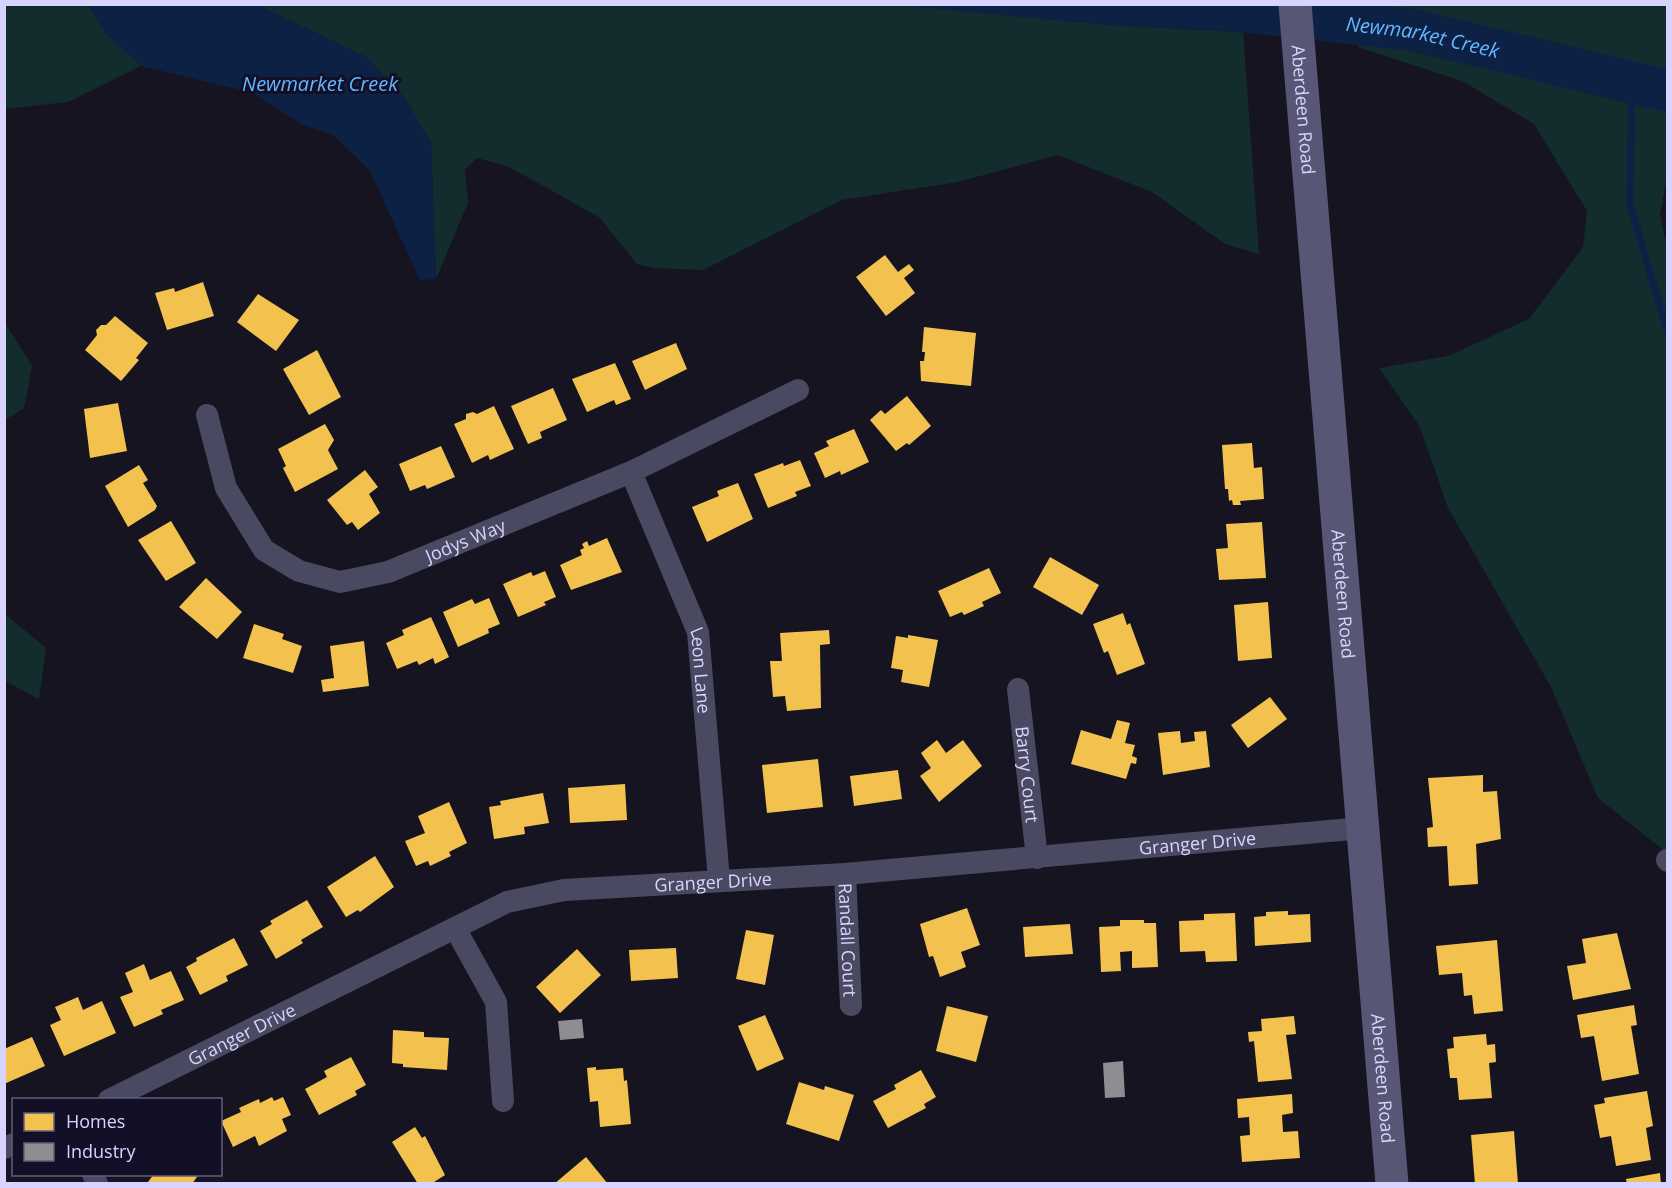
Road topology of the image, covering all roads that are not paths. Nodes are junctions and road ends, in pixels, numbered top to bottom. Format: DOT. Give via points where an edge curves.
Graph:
graph roads {
  1 [pos="1295,4"];
  2 [pos="798,390"];
  3 [pos="207,415"];
  4 [pos="631,472"];
  5 [pos="1018,689"];
  6 [pos="1363,828"];
  7 [pos="1037,858"];
  8 [pos="846,873"];
  9 [pos="719,880"];
  10 [pos="455,928"];
  11 [pos="851,1005"];
  12 [pos="113,1098"];
  13 [pos="503,1101"];
  14 [pos="1392,1184"];
  1 -- 6 [label="main road, Aberdeen Road"];
  2 -- 4 [label="street, Jodys Way"];
  3 -- 4 [label="street, Jodys Way" via="226,488 264,549 300,571 340,582 388,572"];
  4 -- 9 [label="street, Leon Lane" via="698,632"];
  5 -- 7 [label="street, Barry Court"];
  6 -- 7 [label="street, Granger Drive"];
  6 -- 14 [label="main road, Aberdeen Road"];
  7 -- 8 [label="street, Granger Drive"];
  8 -- 9 [label="street, Granger Drive"];
  8 -- 11 [label="street, Randall Court"];
  9 -- 10 [label="street, Granger Drive" via="564,890 507,902"];
  10 -- 12 [label="street, Granger Drive"];
  10 -- 13 [label="street" via="496,1002"];
}
